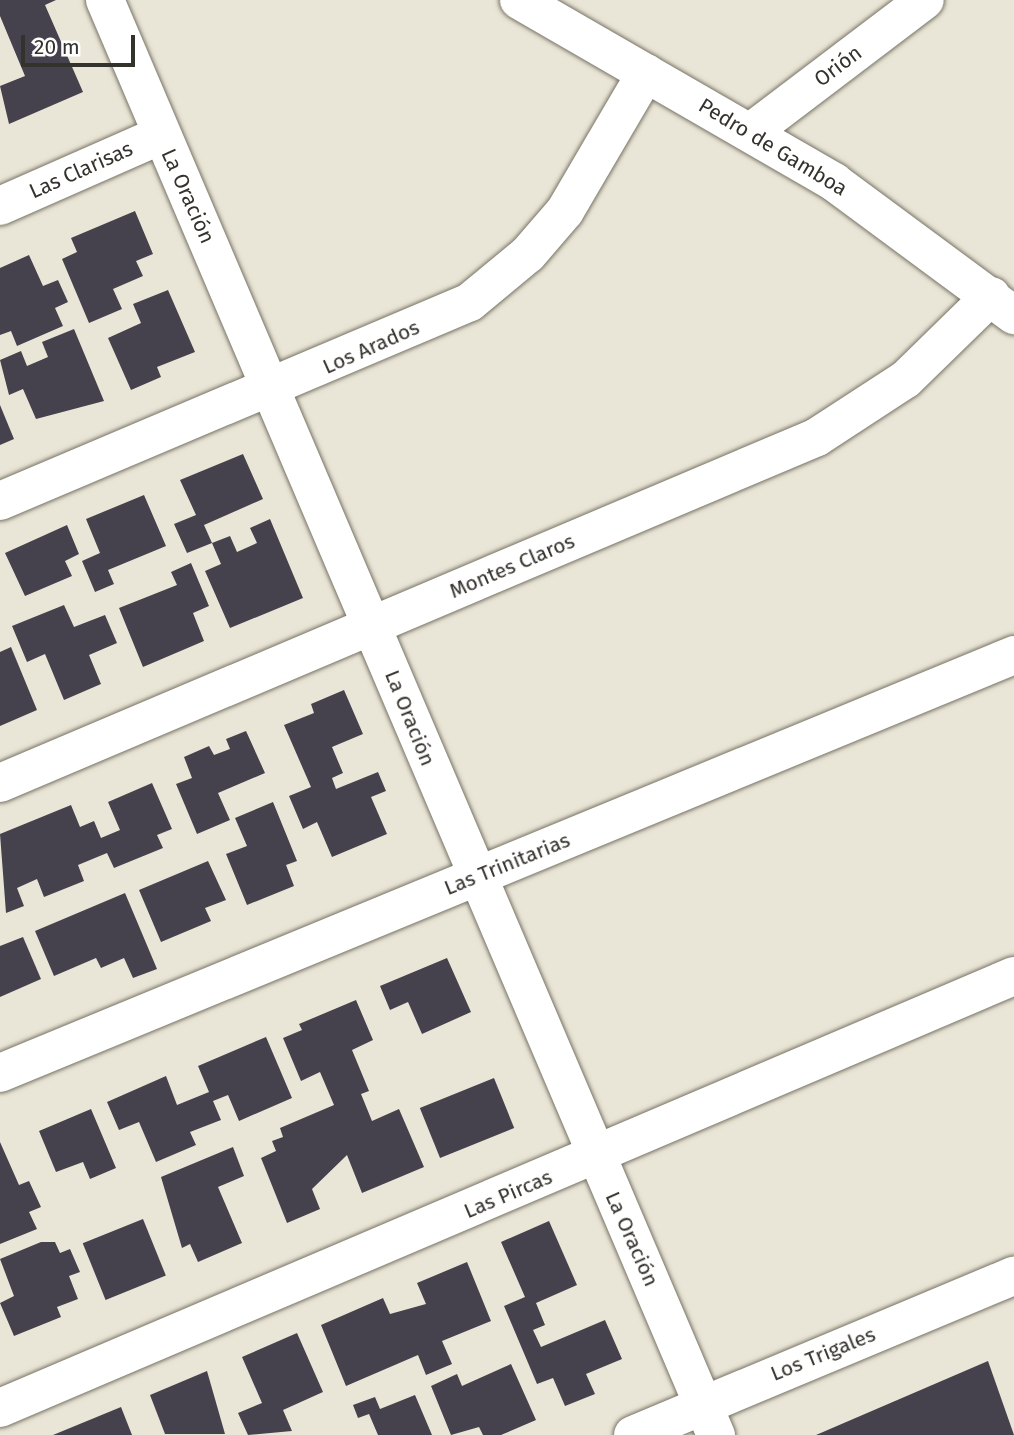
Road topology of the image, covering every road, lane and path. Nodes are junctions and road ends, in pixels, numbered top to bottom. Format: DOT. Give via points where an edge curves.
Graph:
graph roads {
  1 [pos="105,0"];
  2 [pos="519,0"];
  3 [pos="925,0"];
  4 [pos="646,73"];
  5 [pos="751,132"];
  6 [pos="161,135"];
  7 [pos="0,206"];
  8 [pos="1002,306"];
  9 [pos="273,388"];
  10 [pos="0,501"];
  11 [pos="373,624"];
  12 [pos="1014,655"];
  13 [pos="0,783"];
  14 [pos="474,877"];
  15 [pos="1014,976"];
  16 [pos="0,1073"];
  17 [pos="595,1157"];
  18 [pos="1014,1276"];
  19 [pos="0,1408"];
  20 [pos="710,1419"];
  21 [pos="633,1435"];
  1 -- 6 [label="street, La Oración"];
  2 -- 4 [label="street, Pedro de Gamboa"];
  3 -- 5 [label="street, Orión"];
  4 -- 5 [label="street, Pedro de Gamboa"];
  4 -- 9 [label="street, Los Arados" via="565,211 528,254 470,302"];
  5 -- 8 [label="street, Pedro de Gamboa" via="915,237"];
  6 -- 7 [label="street, Las Clarisas"];
  6 -- 9 [label="street, La Oración"];
  8 -- 11 [label="street, Montes Claros" via="906,379 817,437"];
  9 -- 10 [label="street, Los Arados"];
  9 -- 11 [label="street, La Oración"];
  11 -- 13 [label="street, Montes Claros"];
  11 -- 14 [label="street, La Oración"];
  12 -- 14 [label="street, Las Trinitarias"];
  14 -- 16 [label="street, Las Trinitarias"];
  14 -- 17 [label="street, La Oración"];
  15 -- 17 [label="street, Las Pircas"];
  17 -- 19 [label="street, Las Pircas"];
  17 -- 20 [label="street, La Oración"];
  18 -- 20 [label="street, Los Trigales"];
  20 -- 21 [label="street, Los Trigales"];
}
